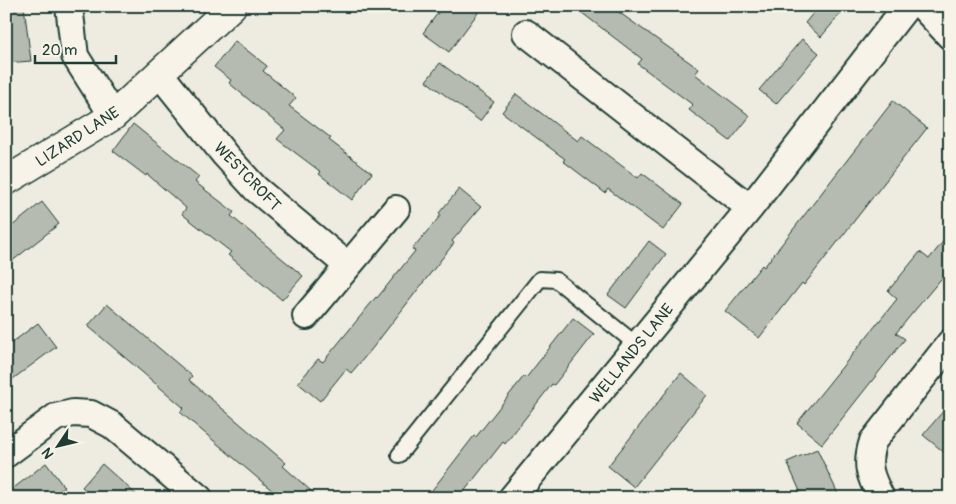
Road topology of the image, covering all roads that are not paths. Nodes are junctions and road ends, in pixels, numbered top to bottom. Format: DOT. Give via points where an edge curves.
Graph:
graph roads {
  1 [pos="68,6"];
  2 [pos="232,6"];
  3 [pos="907,6"];
  4 [pos="922,6"];
  5 [pos="526,33"];
  6 [pos="950,36"];
  7 [pos="160,74"];
  8 [pos="113,116"];
  9 [pos="6,180"];
  10 [pos="750,208"];
  11 [pos="396,209"];
  12 [pos="348,266"];
  13 [pos="306,316"];
  14 [pos="950,343"];
  15 [pos="637,346"];
  16 [pos="6,454"];
  17 [pos="399,455"];
  18 [pos="524,493"];
  19 [pos="199,498"];
  20 [pos="881,498"];
  1 -- 8 [label="street" via="75,56"];
  2 -- 7 [label="street, LIZARD LANE"];
  3 -- 10 [label="street, WELLANDS LANE"];
  4 -- 6 [label="street"];
  5 -- 10 [label="street"];
  7 -- 8 [label="street, LIZARD LANE"];
  7 -- 12 [label="street, WESTCROFT" via="256,188"];
  8 -- 9 [label="street, LIZARD LANE"];
  10 -- 15 [label="street, WELLANDS LANE"];
  11 -- 12 [label="street"];
  12 -- 13 [label="street"];
  14 -- 20 [label="street" via="872,441 867,458 871,479"];
  15 -- 17 [label="lane" via="556,280 540,279"];
  15 -- 18 [label="street, WELLANDS LANE"];
  16 -- 19 [label="street" via="56,417 73,413 91,414 112,425"];
}
